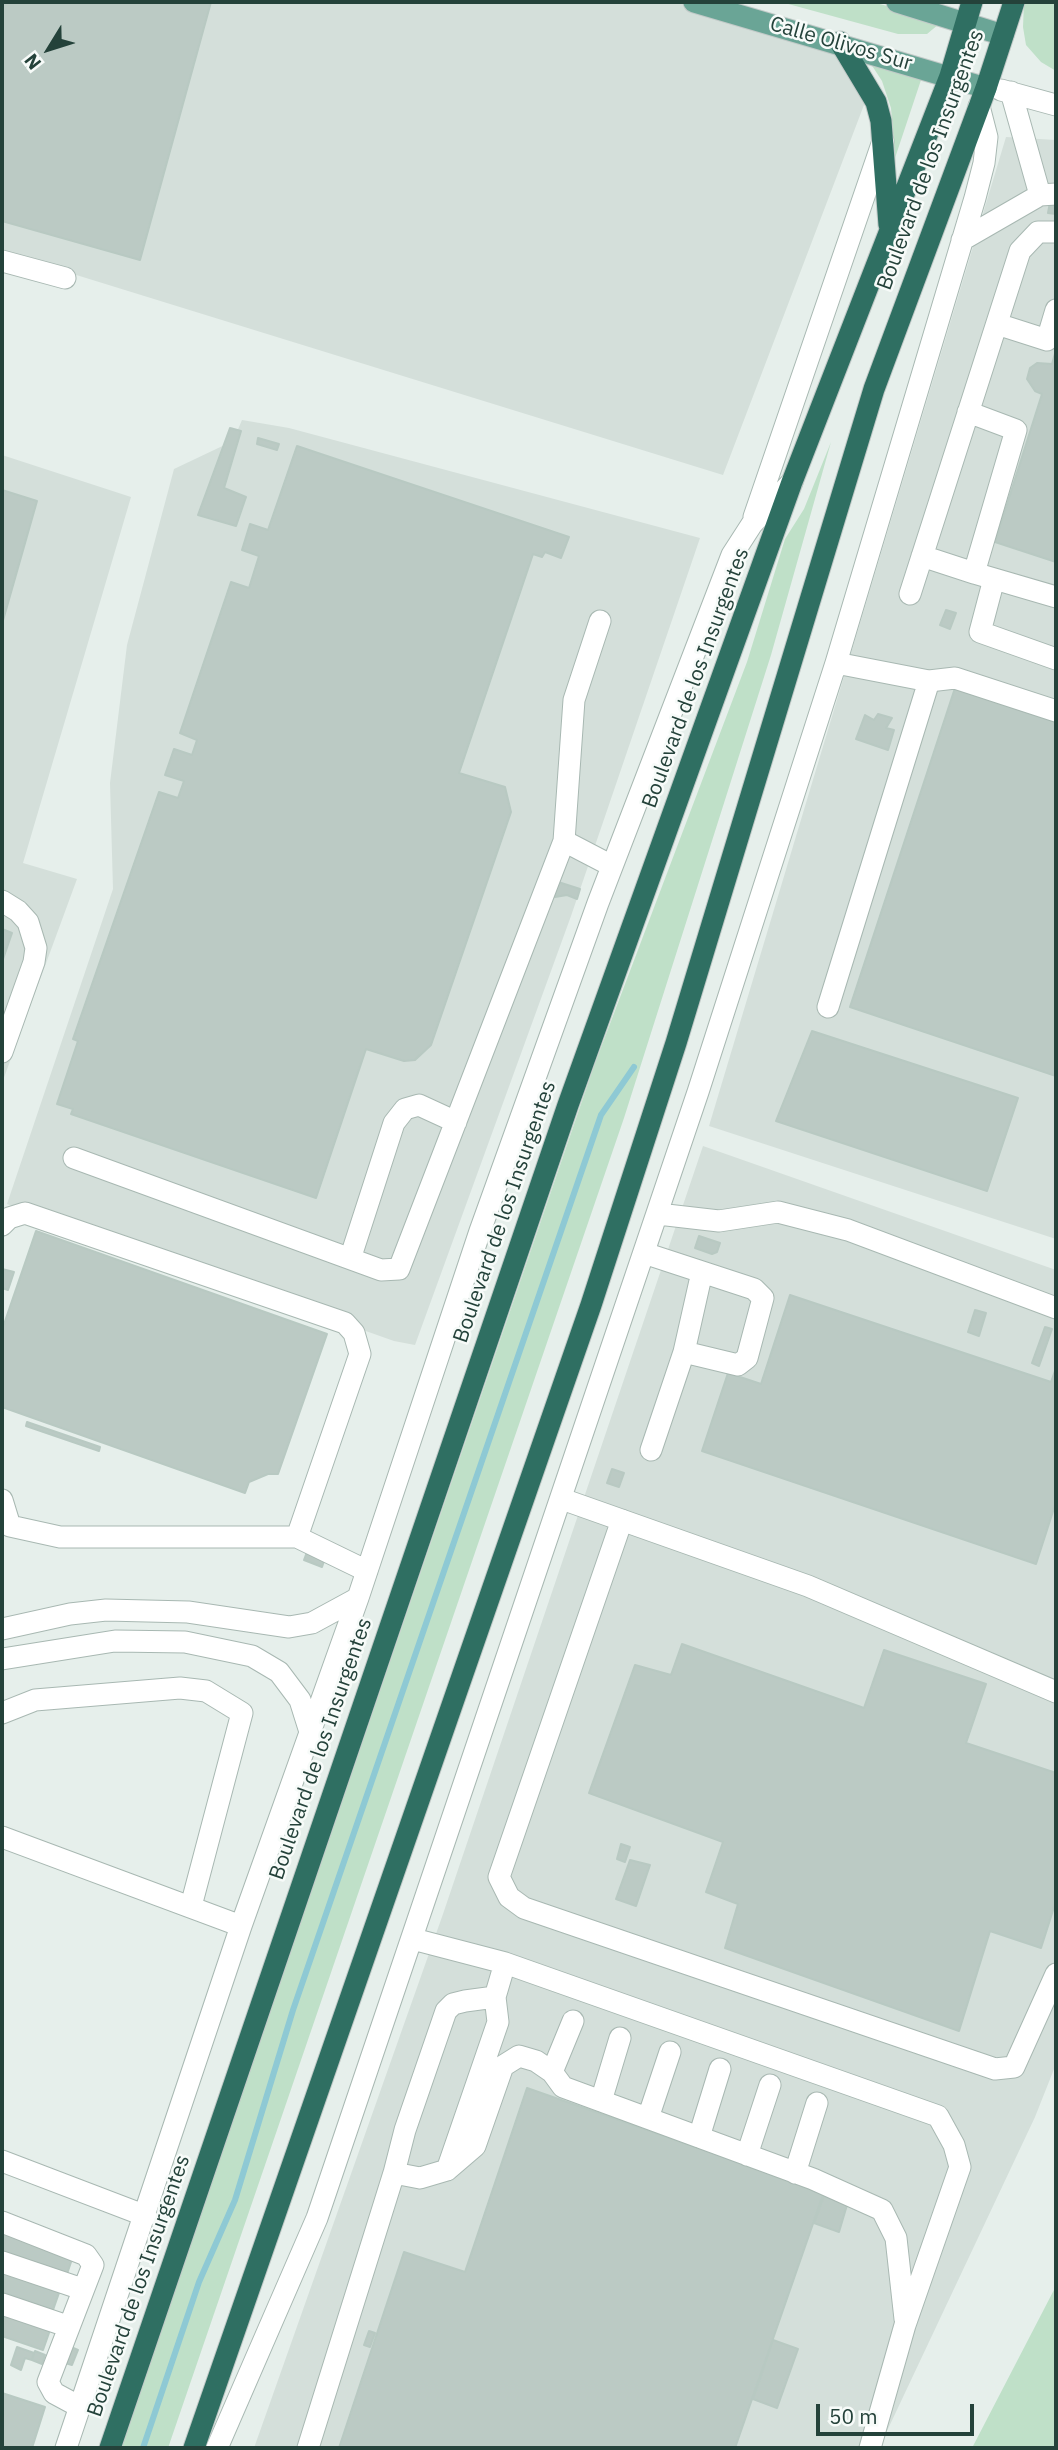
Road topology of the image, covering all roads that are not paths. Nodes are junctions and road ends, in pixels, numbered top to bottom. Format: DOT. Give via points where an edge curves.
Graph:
graph roads {
  1 [pos="694,2"];
  2 [pos="897,2"];
  3 [pos="972,2"];
  4 [pos="1013,2"];
  5 [pos="965,23"];
  6 [pos="1003,35"];
  7 [pos="840,43"];
  8 [pos="950,76"];
  9 [pos="1011,92"];
  10 [pos="983,97"];
  11 [pos="1056,105"];
  12 [pos="883,141"];
  13 [pos="1048,195"];
  14 [pos="890,230"];
  15 [pos="1056,232"];
  16 [pos="962,240"];
  17 [pos="2,261"];
  18 [pos="65,278"];
  19 [pos="1056,310"];
  20 [pos="997,324"];
  21 [pos="968,412"];
  22 [pos="792,482"];
  23 [pos="752,524"];
  24 [pos="922,556"];
  25 [pos="984,576"];
  26 [pos="910,594"];
  27 [pos="1056,597"];
  28 [pos="600,621"];
  29 [pos="1056,659"];
  30 [pos="836,663"];
  31 [pos="929,681"];
  32 [pos="1056,711"];
  33 [pos="564,841"];
  34 [pos="612,866"];
  35 [pos="2,901"];
  36 [pos="828,1007"];
  37 [pos="2,1052"];
  38 [pos="456,1122"];
  39 [pos="74,1158"];
  40 [pos="658,1214"];
  41 [pos="2,1225"];
  42 [pos="644,1253"];
  43 [pos="351,1256"];
  44 [pos="702,1272"];
  45 [pos="1056,1308"];
  46 [pos="684,1352"];
  47 [pos="651,1450"];
  48 [pos="562,1499"];
  49 [pos="2,1500"];
  50 [pos="622,1520"];
  51 [pos="297,1537"];
  52 [pos="367,1571"];
  53 [pos="358,1598"];
  54 [pos="2,1629"];
  55 [pos="2,1660"];
  56 [pos="1056,1692"];
  57 [pos="2,1713"];
  58 [pos="311,1735"];
  59 [pos="2,1837"];
  60 [pos="191,1906"];
  61 [pos="241,1926"];
  62 [pos="413,1939"];
  63 [pos="505,1963"];
  64 [pos="1056,1974"];
  65 [pos="495,1997"];
  66 [pos="573,2021"];
  67 [pos="620,2038"];
  68 [pos="670,2052"];
  69 [pos="720,2070"];
  70 [pos="552,2072"];
  71 [pos="770,2085"];
  72 [pos="601,2101"];
  73 [pos="817,2103"];
  74 [pos="648,2118"];
  75 [pos="699,2137"];
  76 [pos="747,2155"];
  77 [pos="2,2161"];
  78 [pos="447,2170"];
  79 [pos="394,2173"];
  80 [pos="795,2173"];
  81 [pos="146,2216"];
  82 [pos="2,2222"];
  83 [pos="2,2262"];
  84 [pos="82,2289"];
  85 [pos="2,2304"];
  86 [pos="905,2325"];
  87 [pos="67,2326"];
  88 [pos="80,2407"];
  89 [pos="66,2448"];
  90 [pos="110,2448"];
  91 [pos="194,2448"];
  92 [pos="217,2448"];
  93 [pos="308,2448"];
  94 [pos="870,2448"];
  1 -- 7 [label="main road, Calle Olivos Sur"];
  2 -- 5 [label="main road"];
  3 -- 5 [label="highway, Boulevard de los Insurgentes"];
  4 -- 6 [label="highway, Boulevard de los Insurgentes"];
  5 -- 6 [label="main road"];
  5 -- 8 [label="highway, Boulevard de los Insurgentes"];
  6 -- 10 [label="highway, Boulevard de los Insurgentes"];
  7 -- 8 [label="main road, Calle Olivos Sur"];
  7 -- 12 [label="highway" via="876,102"];
  8 -- 10 [label="main road, Calle Olivos Sur"];
  8 -- 14 [label="highway, Boulevard de los Insurgentes"];
  9 -- 10 [label="street"];
  9 -- 11 [label="street"];
  9 -- 13 [label="street"];
  10 -- 16 [label="street" via="984,163"];
  10 -- 91 [label="highway, Boulevard de los Insurgentes" via="870,401 676,1043 595,1292"];
  12 -- 14 [label="highway"];
  12 -- 23 [label="street"];
  13 -- 16 [label="street"];
  14 -- 22 [label="highway, Boulevard de los Insurgentes"];
  15 -- 20 [label="street" via="1038,232 1020,251"];
  16 -- 30 [label="street"];
  17 -- 18 [label="street"];
  19 -- 20 [label="street" via="1047,340"];
  20 -- 21 [label="street"];
  21 -- 24 [label="street"];
  21 -- 25 [label="street" via="1016,430"];
  22 -- 23 [label="street"];
  22 -- 90 [label="highway, Boulevard de los Insurgentes" via="559,1132"];
  23 -- 34 [label="street" via="719,585"];
  24 -- 25 [label="street"];
  24 -- 26 [label="street"];
  25 -- 27 [label="street"];
  25 -- 29 [label="street" via="980,632"];
  28 -- 33 [label="street" via="574,700"];
  30 -- 31 [label="street"];
  30 -- 40 [label="street"];
  31 -- 32 [label="street" via="955,678"];
  31 -- 36 [label="street"];
  33 -- 34 [label="street"];
  33 -- 38 [label="street"];
  34 -- 52 [label="street" via="480,1231"];
  35 -- 37 [label="street" via="28,922 36,948"];
  38 -- 43 [label="street" via="399,1269 381,1269"];
  38 -- 43 [label="street" via="419,1105 405,1109 394,1123"];
  39 -- 43 [label="street"];
  40 -- 42 [label="street"];
  40 -- 45 [label="street" via="719,1221 778,1212 848,1230"];
  41 -- 51 [label="street" via="25,1213 345,1323 354,1333 360,1354"];
  42 -- 44 [label="street"];
  42 -- 48 [label="street"];
  44 -- 46 [label="street"];
  44 -- 46 [label="street" via="754,1289 763,1298 747,1358 738,1365"];
  46 -- 47 [label="street"];
  48 -- 50 [label="street"];
  48 -- 62 [label="street"];
  49 -- 51 [label="street" via="10,1525 60,1537"];
  50 -- 56 [label="street" via="808,1586"];
  50 -- 64 [label="street" via="499,1877 509,1897 524,1909 995,2069 1014,2067"];
  51 -- 52 [label="street"];
  52 -- 53 [label="street"];
  53 -- 54 [label="street" via="312,1623 289,1627 187,1612 106,1610"];
  53 -- 58 [label="street"];
  55 -- 58 [label="street" via="116,1641 185,1642 252,1656 279,1672 300,1700"];
  57 -- 60 [label="street" via="35,1700 180,1688 206,1691 242,1713"];
  58 -- 61 [label="street"];
  59 -- 60 [label="street"];
  60 -- 61 [label="street"];
  61 -- 81 [label="street"];
  62 -- 63 [label="street"];
  62 -- 92 [label="street" via="317,2218"];
  63 -- 65 [label="street"];
  63 -- 86 [label="street" via="938,2116 960,2167"];
  65 -- 78 [label="street" via="498,2022"];
  65 -- 79 [label="street" via="465,2000 446,2011"];
  66 -- 70 [label="street"];
  67 -- 72 [label="street"];
  68 -- 74 [label="street"];
  69 -- 75 [label="street"];
  70 -- 72 [label="street" via="563,2087"];
  70 -- 78 [label="street" via="519,2056 503,2066 475,2146"];
  71 -- 76 [label="street"];
  72 -- 74 [label="street"];
  73 -- 80 [label="street"];
  74 -- 75 [label="street"];
  75 -- 76 [label="street"];
  76 -- 80 [label="street"];
  77 -- 81 [label="street"];
  78 -- 79 [label="street" via="420,2178"];
  79 -- 93 [label="street"];
  80 -- 86 [label="street" via="882,2210 896,2238"];
  81 -- 88 [label="street"];
  82 -- 84 [label="street" via="86,2255 93,2265"];
  83 -- 84 [label="street"];
  84 -- 87 [label="street"];
  85 -- 87 [label="street"];
  86 -- 94 [label="street"];
  87 -- 88 [label="street" via="48,2382 54,2393"];
  88 -- 89 [label="street"];
}
